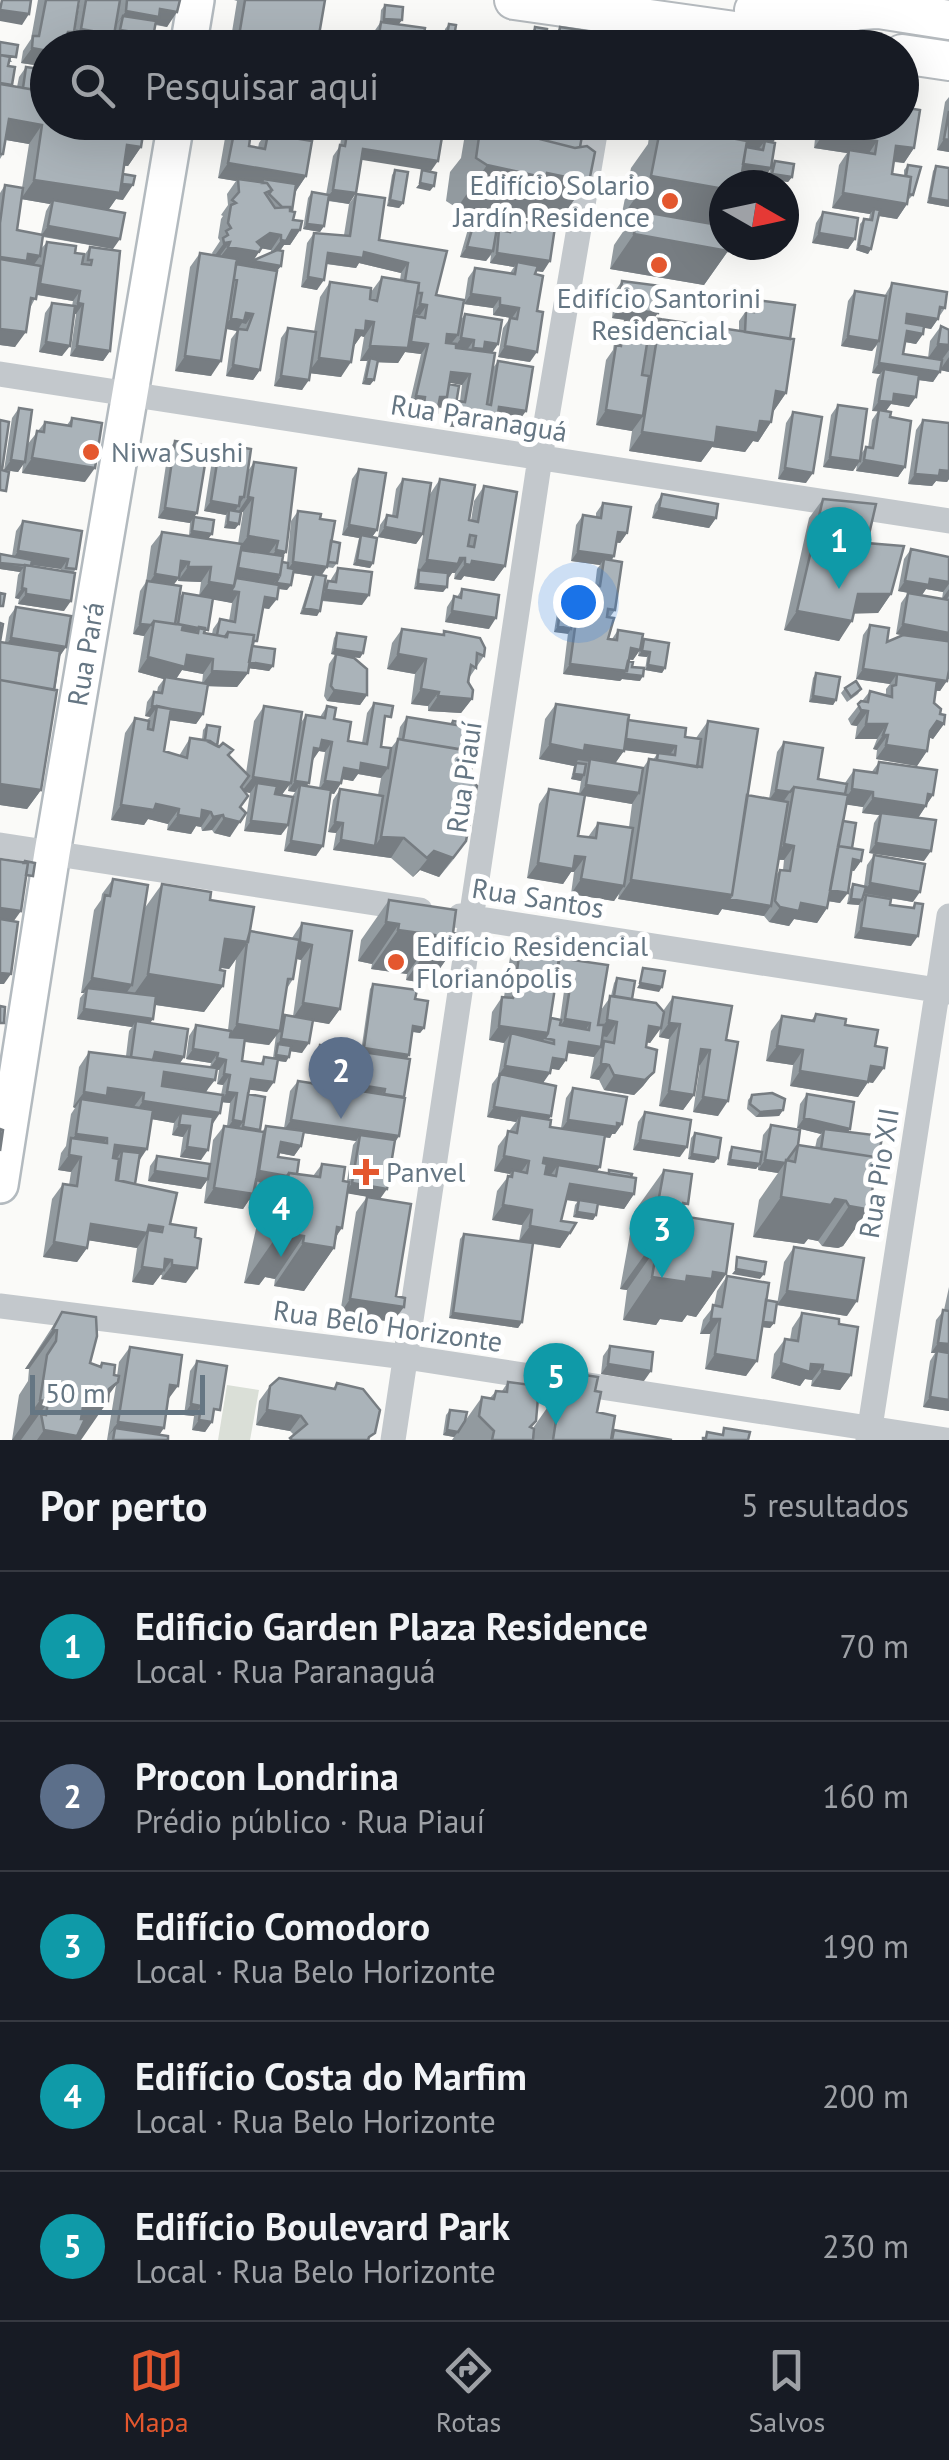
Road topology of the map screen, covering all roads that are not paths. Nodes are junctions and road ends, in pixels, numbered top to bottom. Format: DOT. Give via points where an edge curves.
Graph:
graph roads {
  1 [pos="196,0"];
  2 [pos="514,0"];
  3 [pos="696,0"];
  4 [pos="818,0"];
  5 [pos="876,9"];
  6 [pos="619,20"];
  7 [pos="949,20"];
  8 [pos="191,30"];
  9 [pos="703,30"];
  10 [pos="919,57"];
  11 [pos="949,61"];
  12 [pos="173,140"];
  13 [pos="594,140"];
  14 [pos="0,374"];
  15 [pos="130,394"];
  16 [pos="540,458"];
  17 [pos="949,521"];
  18 [pos="0,845"];
  19 [pos="52,853"];
  20 [pos="949,916"];
  21 [pos="473,918"];
  22 [pos="943,991"];
  23 [pos="0,1185"];
  24 [pos="0,1306"];
  25 [pos="406,1357"];
  26 [pos="869,1433"];
  27 [pos="393,1440"];
  28 [pos="946,1440"];
  1 -- 8 [label="street"];
  2 -- 6 [label="main road"];
  3 -- 5 [label="main road" via="790,15"];
  4 -- 5 [label="main road"];
  5 -- 7 [label="main road"];
  6 -- 9 [label="main road"];
  10 -- 11 [label="main road"];
  12 -- 15 [label="street, Rua Pará"];
  13 -- 16 [label="street, Rua Piauí"];
  14 -- 15 [label="street, Rua Paranaguá"];
  15 -- 16 [label="street, Rua Paranaguá"];
  15 -- 19 [label="street, Rua Pará"];
  16 -- 17 [label="street, Rua Paranaguá"];
  16 -- 21 [label="street, Rua Piauí"];
  18 -- 19 [label="street, Rua Santos"];
  19 -- 21 [label="street, Rua Santos"];
  19 -- 23 [label="street, Rua Pará"];
  20 -- 22 [label="street, Rua Pio XII"];
  21 -- 22 [label="street, Rua Santos"];
  21 -- 25 [label="street, Rua Piauí"];
  22 -- 26 [label="street, Rua Pio XII"];
  24 -- 25 [label="street, Rua Belo Horizonte"];
  25 -- 26 [label="street, Rua Belo Horizonte"];
  25 -- 27 [label="street, Rua Piauí"];
  26 -- 28 [label="street, Rua Belo Horizonte"];
}
